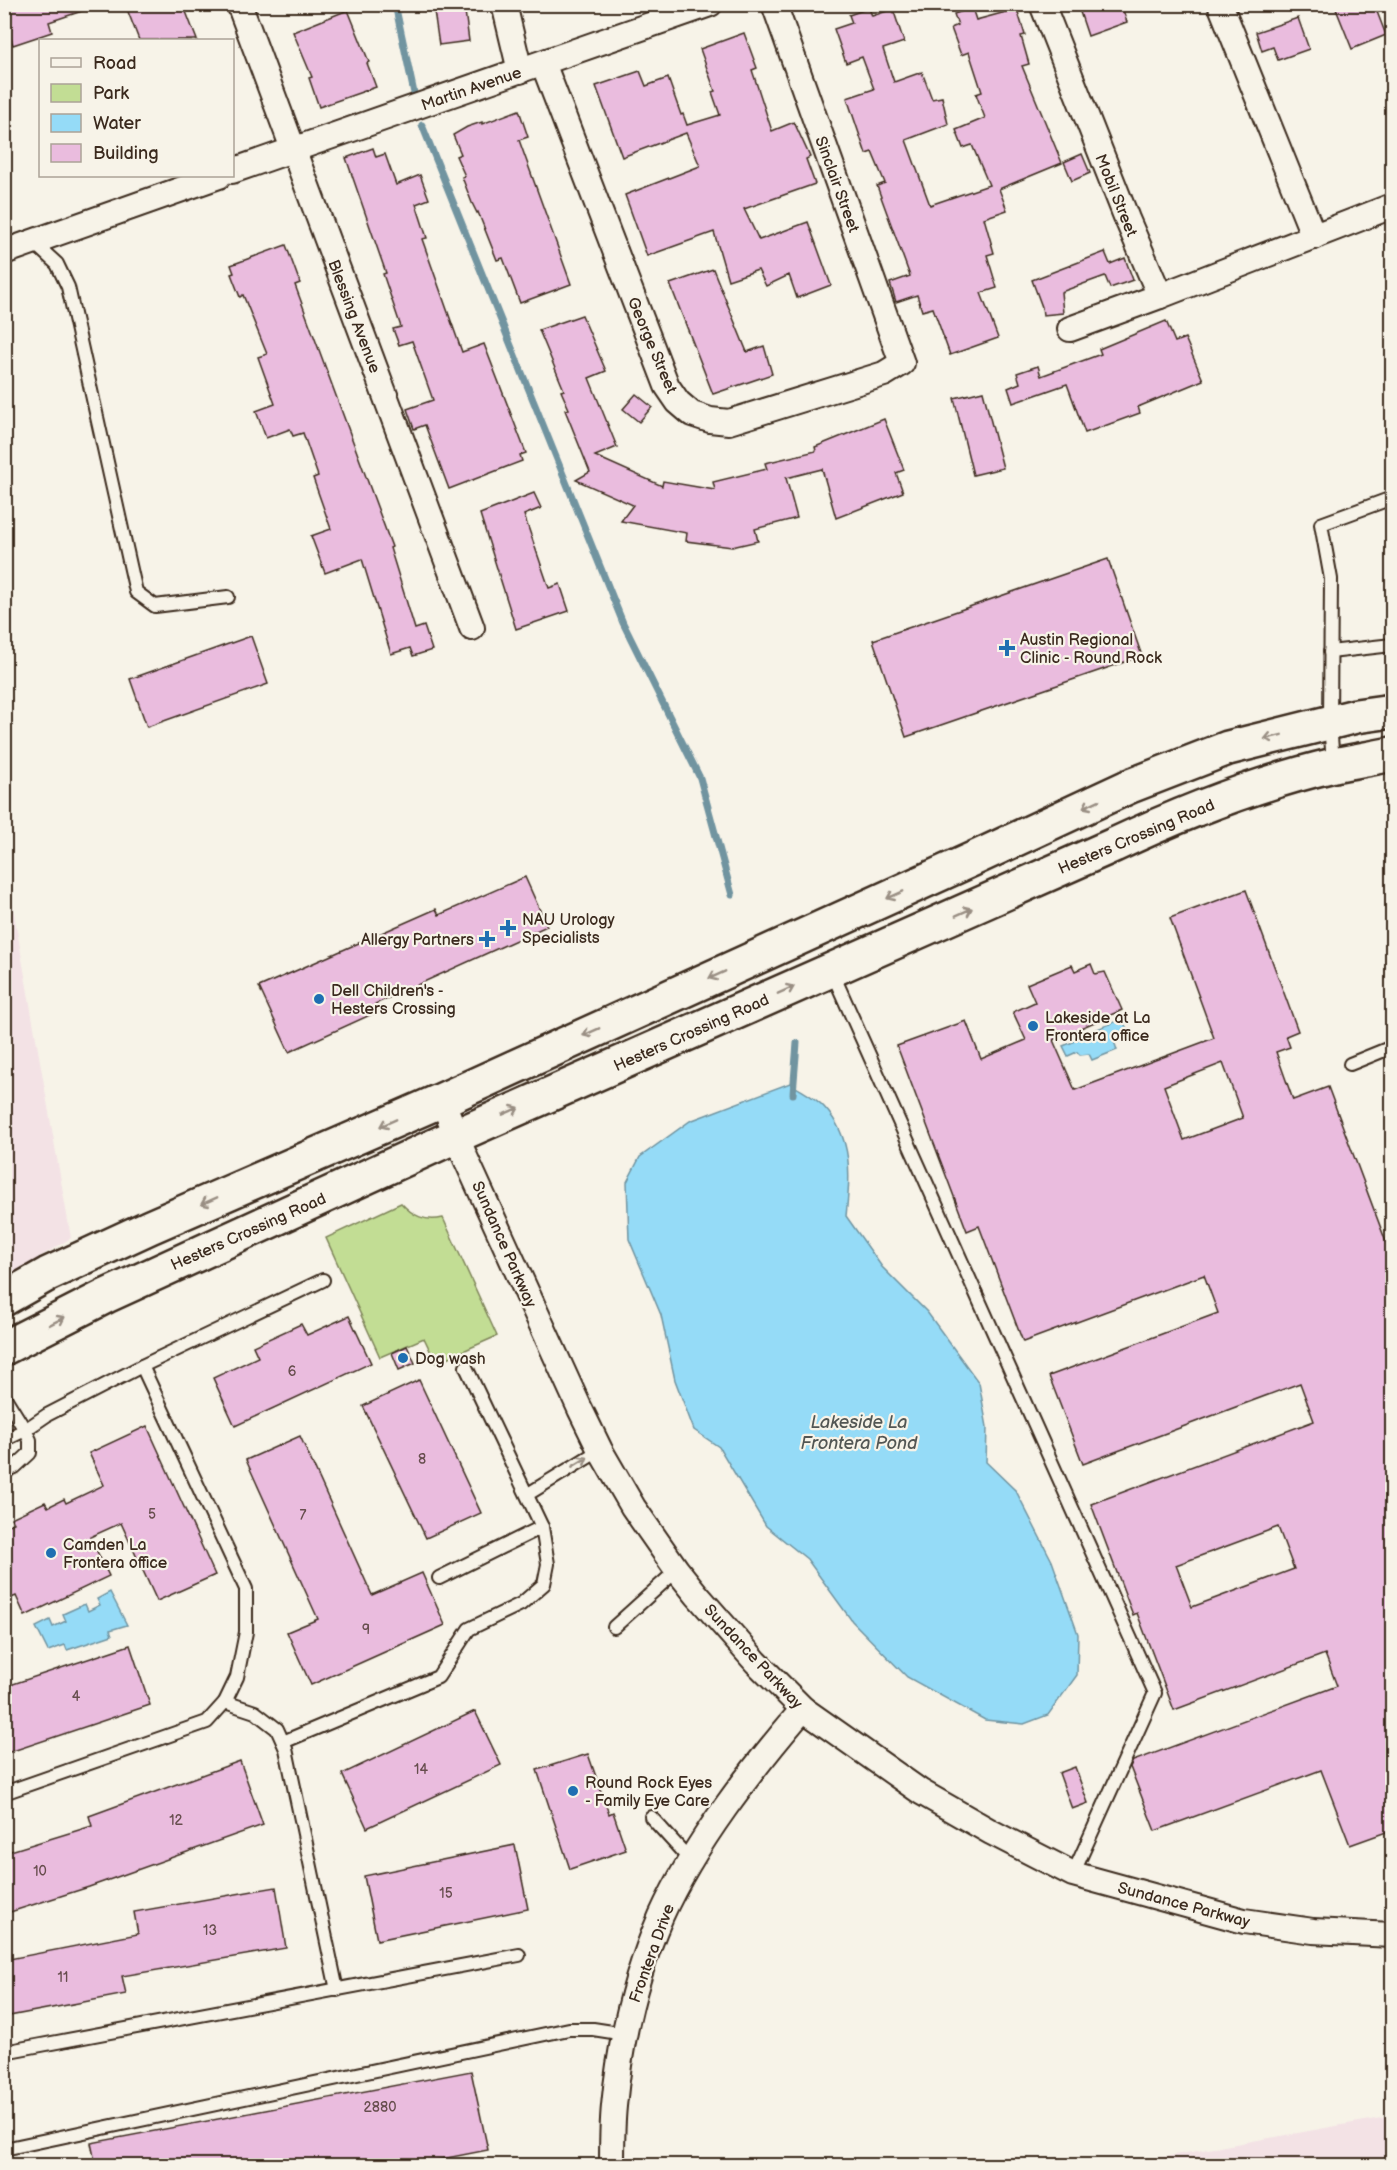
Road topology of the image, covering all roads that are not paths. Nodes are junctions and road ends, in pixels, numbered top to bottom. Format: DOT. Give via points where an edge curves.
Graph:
graph roads {
  1 [pos="238,4"];
  2 [pos="504,4"];
  3 [pos="710,4"];
  4 [pos="774,4"];
  5 [pos="1041,4"];
  6 [pos="1220,4"];
  7 [pos="543,63"];
  8 [pos="520,71"];
  9 [pos="292,149"];
  10 [pos="234,170"];
  11 [pos="216,177"];
  12 [pos="1392,206"];
  13 [pos="1314,237"];
  14 [pos="33,242"];
  15 [pos="4,252"];
  16 [pos="1160,296"];
  17 [pos="1070,329"];
  18 [pos="902,363"];
  19 [pos="1392,498"];
  20 [pos="228,597"];
  21 [pos="472,628"];
  22 [pos="1392,645"];
  23 [pos="1330,652"];
  24 [pos="1392,711"];
  25 [pos="1330,722"];
  26 [pos="1392,754"];
  27 [pos="1333,765"];
  28 [pos="831,970"];
  29 [pos="1392,1047"];
  30 [pos="1350,1064"];
  31 [pos="442,1100"];
  32 [pos="458,1135"];
  33 [pos="323,1280"];
  34 [pos="4,1299"];
  35 [pos="4,1348"];
  36 [pos="141,1366"];
  37 [pos="466,1367"];
  38 [pos="4,1396"];
  39 [pos="25,1430"];
  40 [pos="4,1440"];
  41 [pos="600,1450"];
  42 [pos="4,1472"];
  43 [pos="528,1494"];
  44 [pos="542,1527"];
  45 [pos="676,1570"];
  46 [pos="439,1578"];
  47 [pos="614,1627"];
  48 [pos="225,1702"];
  49 [pos="803,1709"];
  50 [pos="283,1742"];
  51 [pos="4,1792"];
  52 [pos="651,1817"];
  53 [pos="691,1861"];
  54 [pos="1073,1874"];
  55 [pos="1392,1935"];
  56 [pos="519,1955"];
  57 [pos="337,1990"];
  58 [pos="624,2034"];
  59 [pos="4,2052"];
  60 [pos="4,2149"];
  61 [pos="612,2166"];
  1 -- 9 [label="street, Blessing Avenue"];
  2 -- 8 [label="street"];
  3 -- 7 [label="street, Martin Avenue"];
  4 -- 18 [label="street, Sinclair Street"];
  5 -- 16 [label="street, Mobil Street"];
  6 -- 13 [label="street"];
  7 -- 8 [label="street, Martin Avenue"];
  7 -- 18 [label="street, George Street" via="667,386 692,414 710,420 738,420 884,374"];
  8 -- 9 [label="street, Martin Avenue"];
  9 -- 10 [label="street, Martin Avenue"];
  9 -- 21 [label="street, Blessing Avenue"];
  11 -- 14 [label="street"];
  12 -- 13 [label="street"];
  13 -- 16 [label="street"];
  14 -- 15 [label="street"];
  14 -- 20 [label="lane" via="57,264 68,287 136,592 155,606"];
  16 -- 17 [label="street"];
  19 -- 23 [label="lane" via="1321,524 1331,579"];
  22 -- 23 [label="lane"];
  23 -- 25 [label="lane"];
  24 -- 25 [label="street"];
  25 -- 27 [label="lane"];
  25 -- 31 [label="street, one-way" via="1228,748 1130,786"];
  26 -- 27 [label="street, Hesters Crossing Road"];
  28 -- 27 [label="street, Hesters Crossing Road, one-way" via="1163,822 1233,795"];
  32 -- 28 [label="street, Hesters Crossing Road, one-way"];
  28 -- 54 [label="lane" via="1155,1693"];
  29 -- 30 [label="lane"];
  31 -- 32 [label="street, Sundance Parkway"];
  31 -- 34 [label="street, one-way" via="150,1227"];
  35 -- 32 [label="street, Hesters Crossing Road, one-way" via="106,1296"];
  32 -- 41 [label="street, Sundance Parkway"];
  33 -- 36 [label="lane"];
  36 -- 39 [label="lane"];
  36 -- 48 [label="lane" via="246,1588 246,1632 237,1677"];
  37 -- 43 [label="lane"];
  38 -- 39 [label="lane"];
  39 -- 40 [label="lane"];
  39 -- 42 [label="lane" via="30,1453"];
  43 -- 41 [label="lane, one-way"];
  41 -- 45 [label="street, Sundance Parkway" via="633,1508"];
  43 -- 44 [label="lane"];
  44 -- 46 [label="lane"];
  44 -- 50 [label="lane" via="548,1564 544,1584 521,1604 469,1629 438,1677"];
  45 -- 47 [label="lane"];
  45 -- 49 [label="street, Sundance Parkway"];
  48 -- 50 [label="lane" via="255,1712 277,1729"];
  48 -- 51 [label="lane" via="207,1722"];
  49 -- 53 [label="street, Frontera Drive" via="723,1810"];
  49 -- 54 [label="street, Sundance Parkway" via="921,1792"];
  50 -- 57 [label="lane"];
  52 -- 53 [label="lane"];
  53 -- 58 [label="street, Frontera Drive" via="662,1916"];
  54 -- 55 [label="street, Sundance Parkway" via="1244,1921 1313,1931"];
  56 -- 57 [label="lane"];
  57 -- 59 [label="lane"];
  58 -- 60 [label="lane" via="569,2029"];
  58 -- 61 [label="street, Frontera Drive" via="614,2107"];
}
